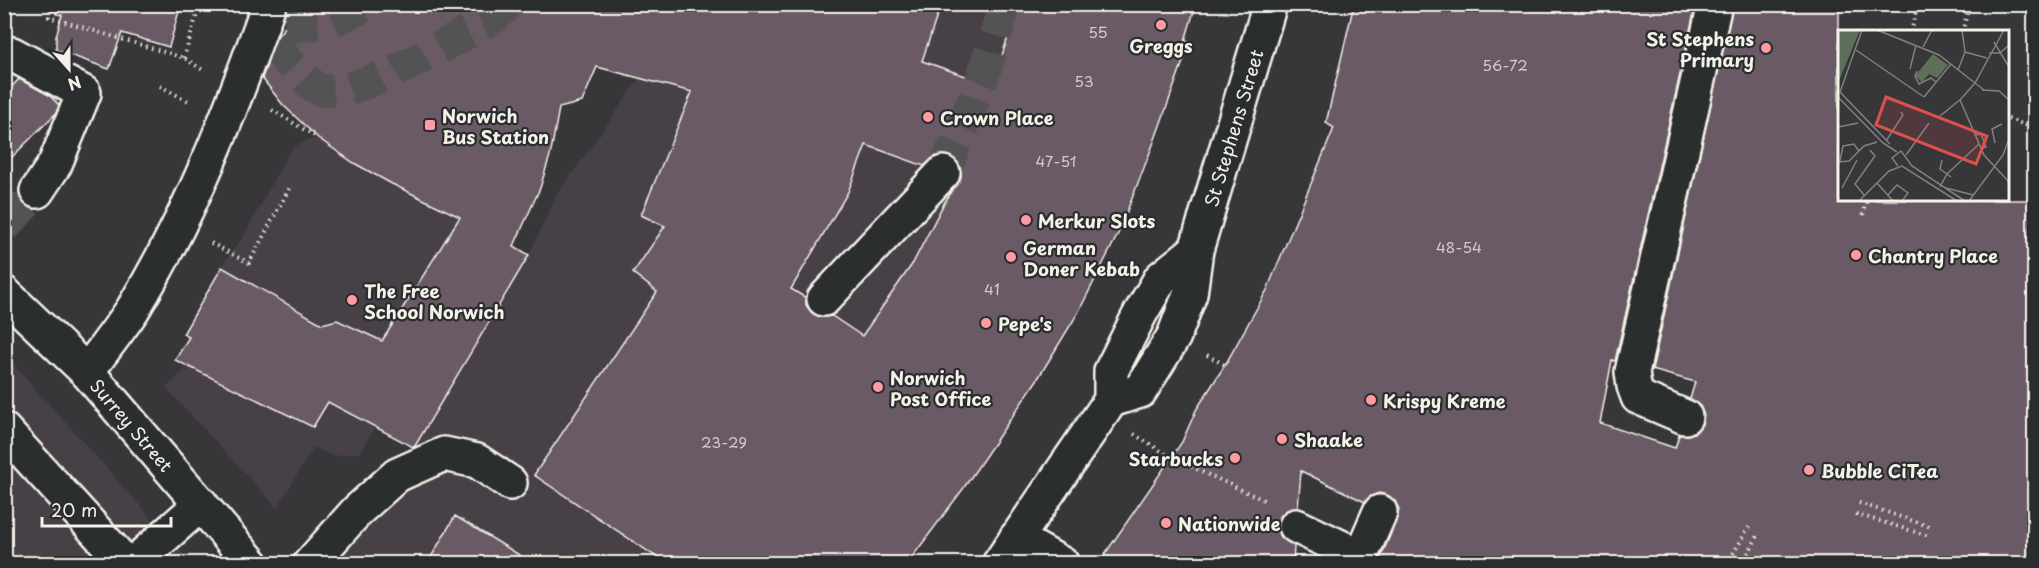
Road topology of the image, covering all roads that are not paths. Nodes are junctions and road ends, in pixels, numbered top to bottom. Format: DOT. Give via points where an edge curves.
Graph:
graph roads {
  1 [pos="1270,4"];
  2 [pos="1715,4"];
  3 [pos="271,18"];
  4 [pos="12,54"];
  5 [pos="943,172"];
  6 [pos="37,191"];
  7 [pos="824,298"];
  8 [pos="9,305"];
  9 [pos="87,372"];
  10 [pos="1685,417"];
  11 [pos="4,430"];
  12 [pos="510,483"];
  13 [pos="201,504"];
  14 [pos="1380,512"];
  15 [pos="1296,526"];
  16 [pos="1007,551"];
  17 [pos="1358,560"];
  18 [pos="126,564"];
  19 [pos="133,564"];
  20 [pos="252,564"];
  21 [pos="310,564"];
  22 [pos="1062,564"];
  1 -- 16 [label="street, St Stephens Street" via="1196,250 1190,294 1174,336 1140,391 1107,407"];
  2 -- 10 [label="street" via="1636,303 1632,372 1638,397"];
  3 -- 9 [label="street" via="179,225 132,310"];
  4 -- 6 [label="street" via="84,93 55,164"];
  5 -- 7 [label="street"];
  8 -- 9 [label="street, Surrey Street"];
  9 -- 13 [label="street, Surrey Street"];
  11 -- 18 [label="street"];
  12 -- 21 [label="street" via="477,461 444,454 397,476 357,511"];
  13 -- 19 [label="street"];
  13 -- 20 [label="street, Surrey Street"];
  14 -- 17 [label="street"];
  15 -- 17 [label="street"];
  16 -- 22 [label="street"];
}
